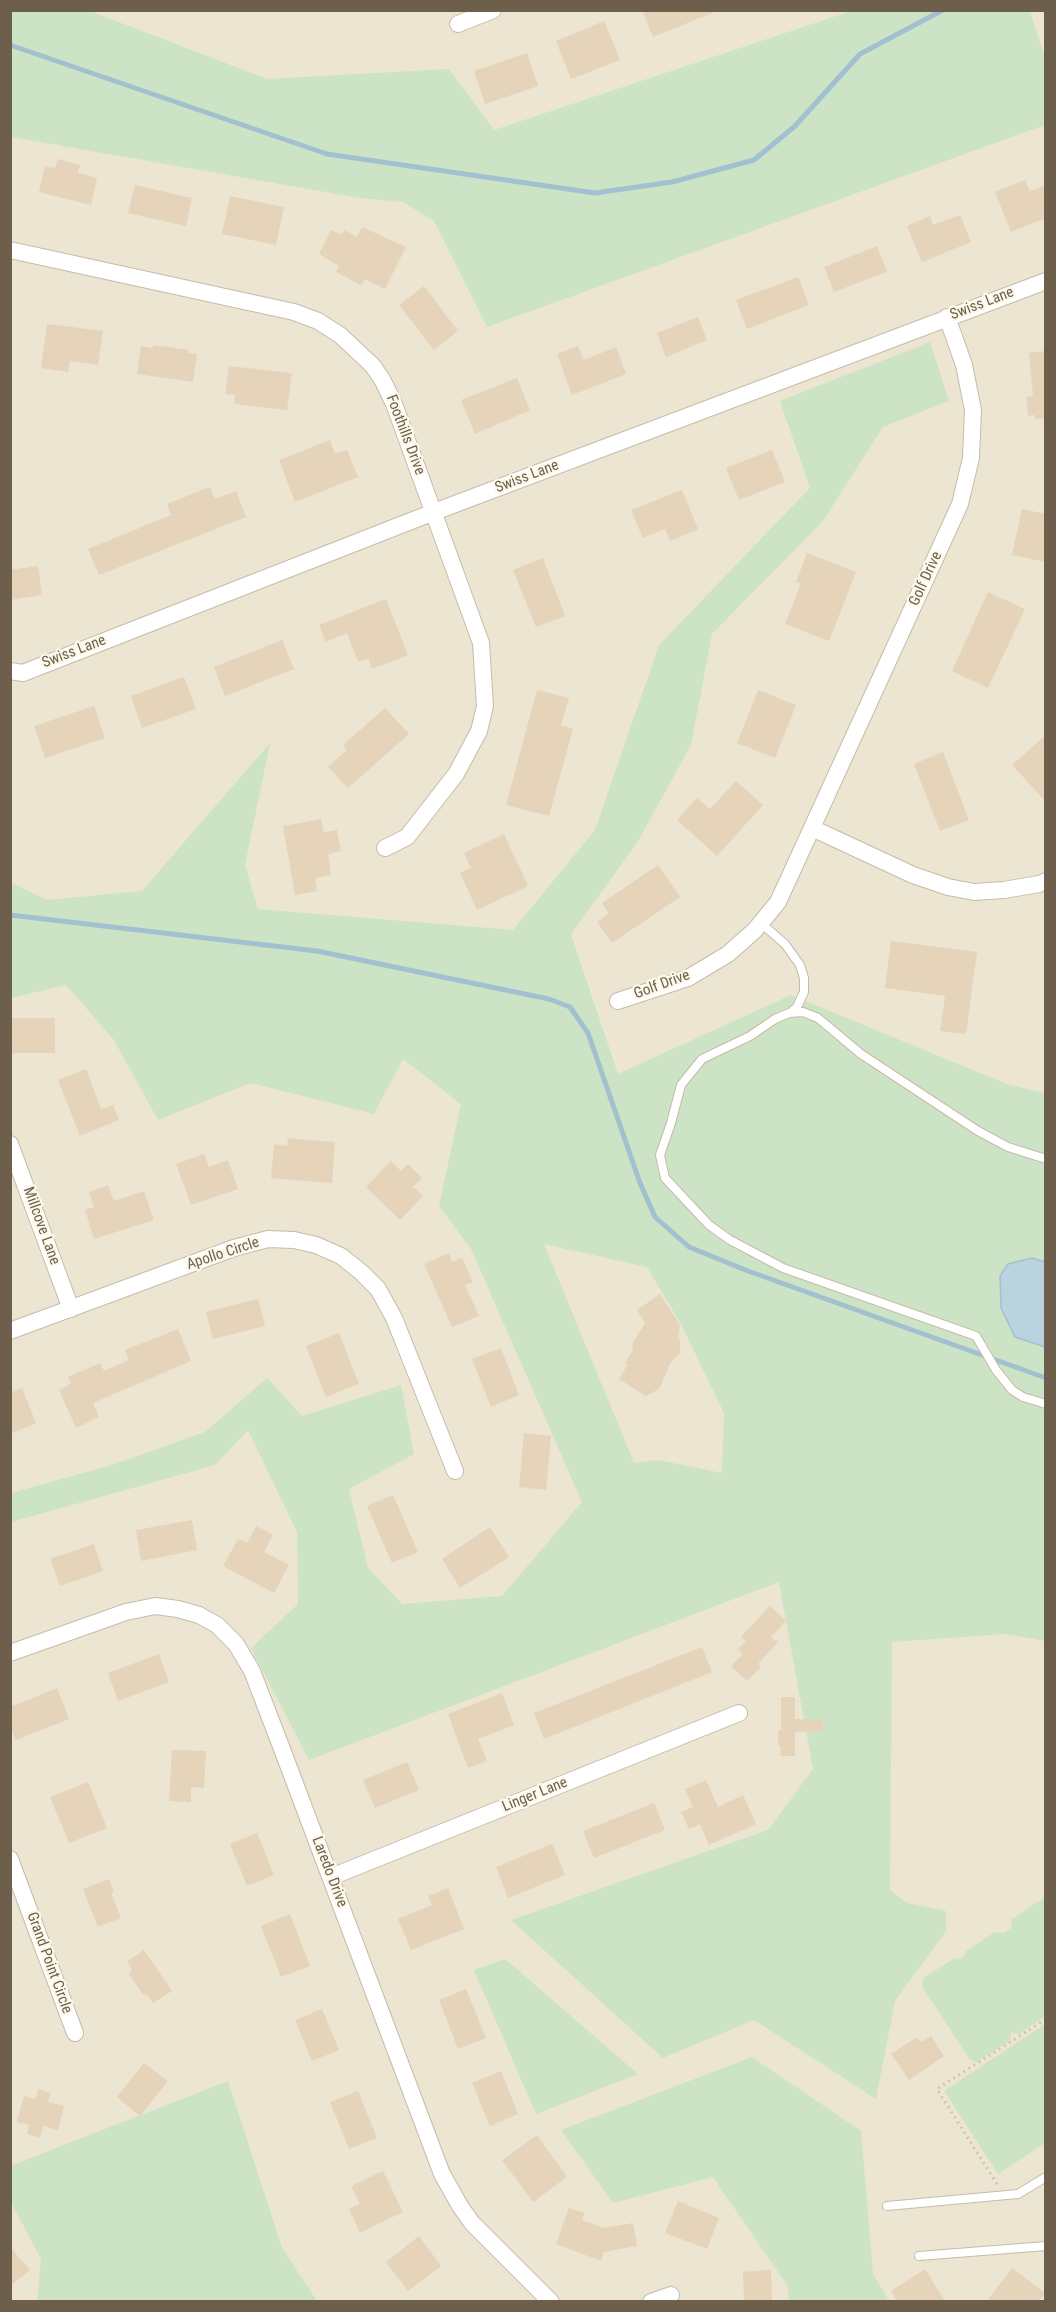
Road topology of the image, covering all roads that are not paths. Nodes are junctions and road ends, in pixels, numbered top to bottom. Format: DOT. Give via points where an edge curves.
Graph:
graph roads {
  1 [pos="493,10"];
  2 [pos="458,24"];
  3 [pos="10,250"];
  4 [pos="1046,281"];
  5 [pos="947,317"];
  6 [pos="434,512"];
  7 [pos="10,672"];
  8 [pos="812,828"];
  9 [pos="385,848"];
  10 [pos="1046,881"];
  11 [pos="761,923"];
  12 [pos="618,1001"];
  13 [pos="789,1013"];
  14 [pos="10,1144"];
  15 [pos="1046,1160"];
  16 [pos="71,1309"];
  17 [pos="10,1332"];
  18 [pos="1046,1404"];
  19 [pos="455,1472"];
  20 [pos="10,1653"];
  21 [pos="739,1713"];
  22 [pos="10,1859"];
  23 [pos="331,1877"];
  24 [pos="75,2033"];
  25 [pos="1046,2177"];
  26 [pos="887,2206"];
  27 [pos="1046,2246"];
  28 [pos="919,2256"];
  29 [pos="671,2295"];
  30 [pos="551,2301"];
  31 [pos="651,2301"];
  1 -- 2 [label="street"];
  3 -- 6 [label="street, Foothills Drive" via="294,312 318,321 358,351 383,381"];
  4 -- 5 [label="street, Swiss Lane"];
  5 -- 6 [label="street, Swiss Lane"];
  5 -- 8 [label="street, Golf Drive" via="964,365 973,410 967,482"];
  6 -- 7 [label="street, Swiss Lane" via="23,673"];
  6 -- 9 [label="street, Foothills Drive" via="481,643 485,706 479,731 456,774 407,837"];
  8 -- 10 [label="street" via="948,887 974,892"];
  8 -- 11 [label="street, Golf Drive" via="778,902"];
  11 -- 12 [label="street, Golf Drive" via="729,954 688,978"];
  11 -- 13 [label="lane" via="785,944 800,965 804,992 797,1007"];
  13 -- 15 [label="lane" via="802,1012 818,1018 861,1054 978,1131"];
  13 -- 18 [label="lane" via="702,1059 690,1071 681,1085 660,1155 665,1178 709,1225 772,1262 976,1336 1012,1390"];
  14 -- 16 [label="street, Millcove Lane"];
  16 -- 17 [label="street, Apollo Circle"];
  16 -- 19 [label="street, Apollo Circle" via="268,1239 316,1245 340,1256 378,1289 394,1318"];
  20 -- 23 [label="street, Laredo Drive" via="126,1612 155,1606 199,1615 217,1626 236,1644 252,1671"];
  21 -- 23 [label="street, Linger Lane"];
  22 -- 24 [label="street, Grand Point Circle"];
  23 -- 30 [label="street, Laredo Drive" via="442,2174 472,2223"];
  25 -- 26 [label="lane" via="1018,2194"];
  27 -- 28 [label="lane"];
  29 -- 31 [label="street"];
}
